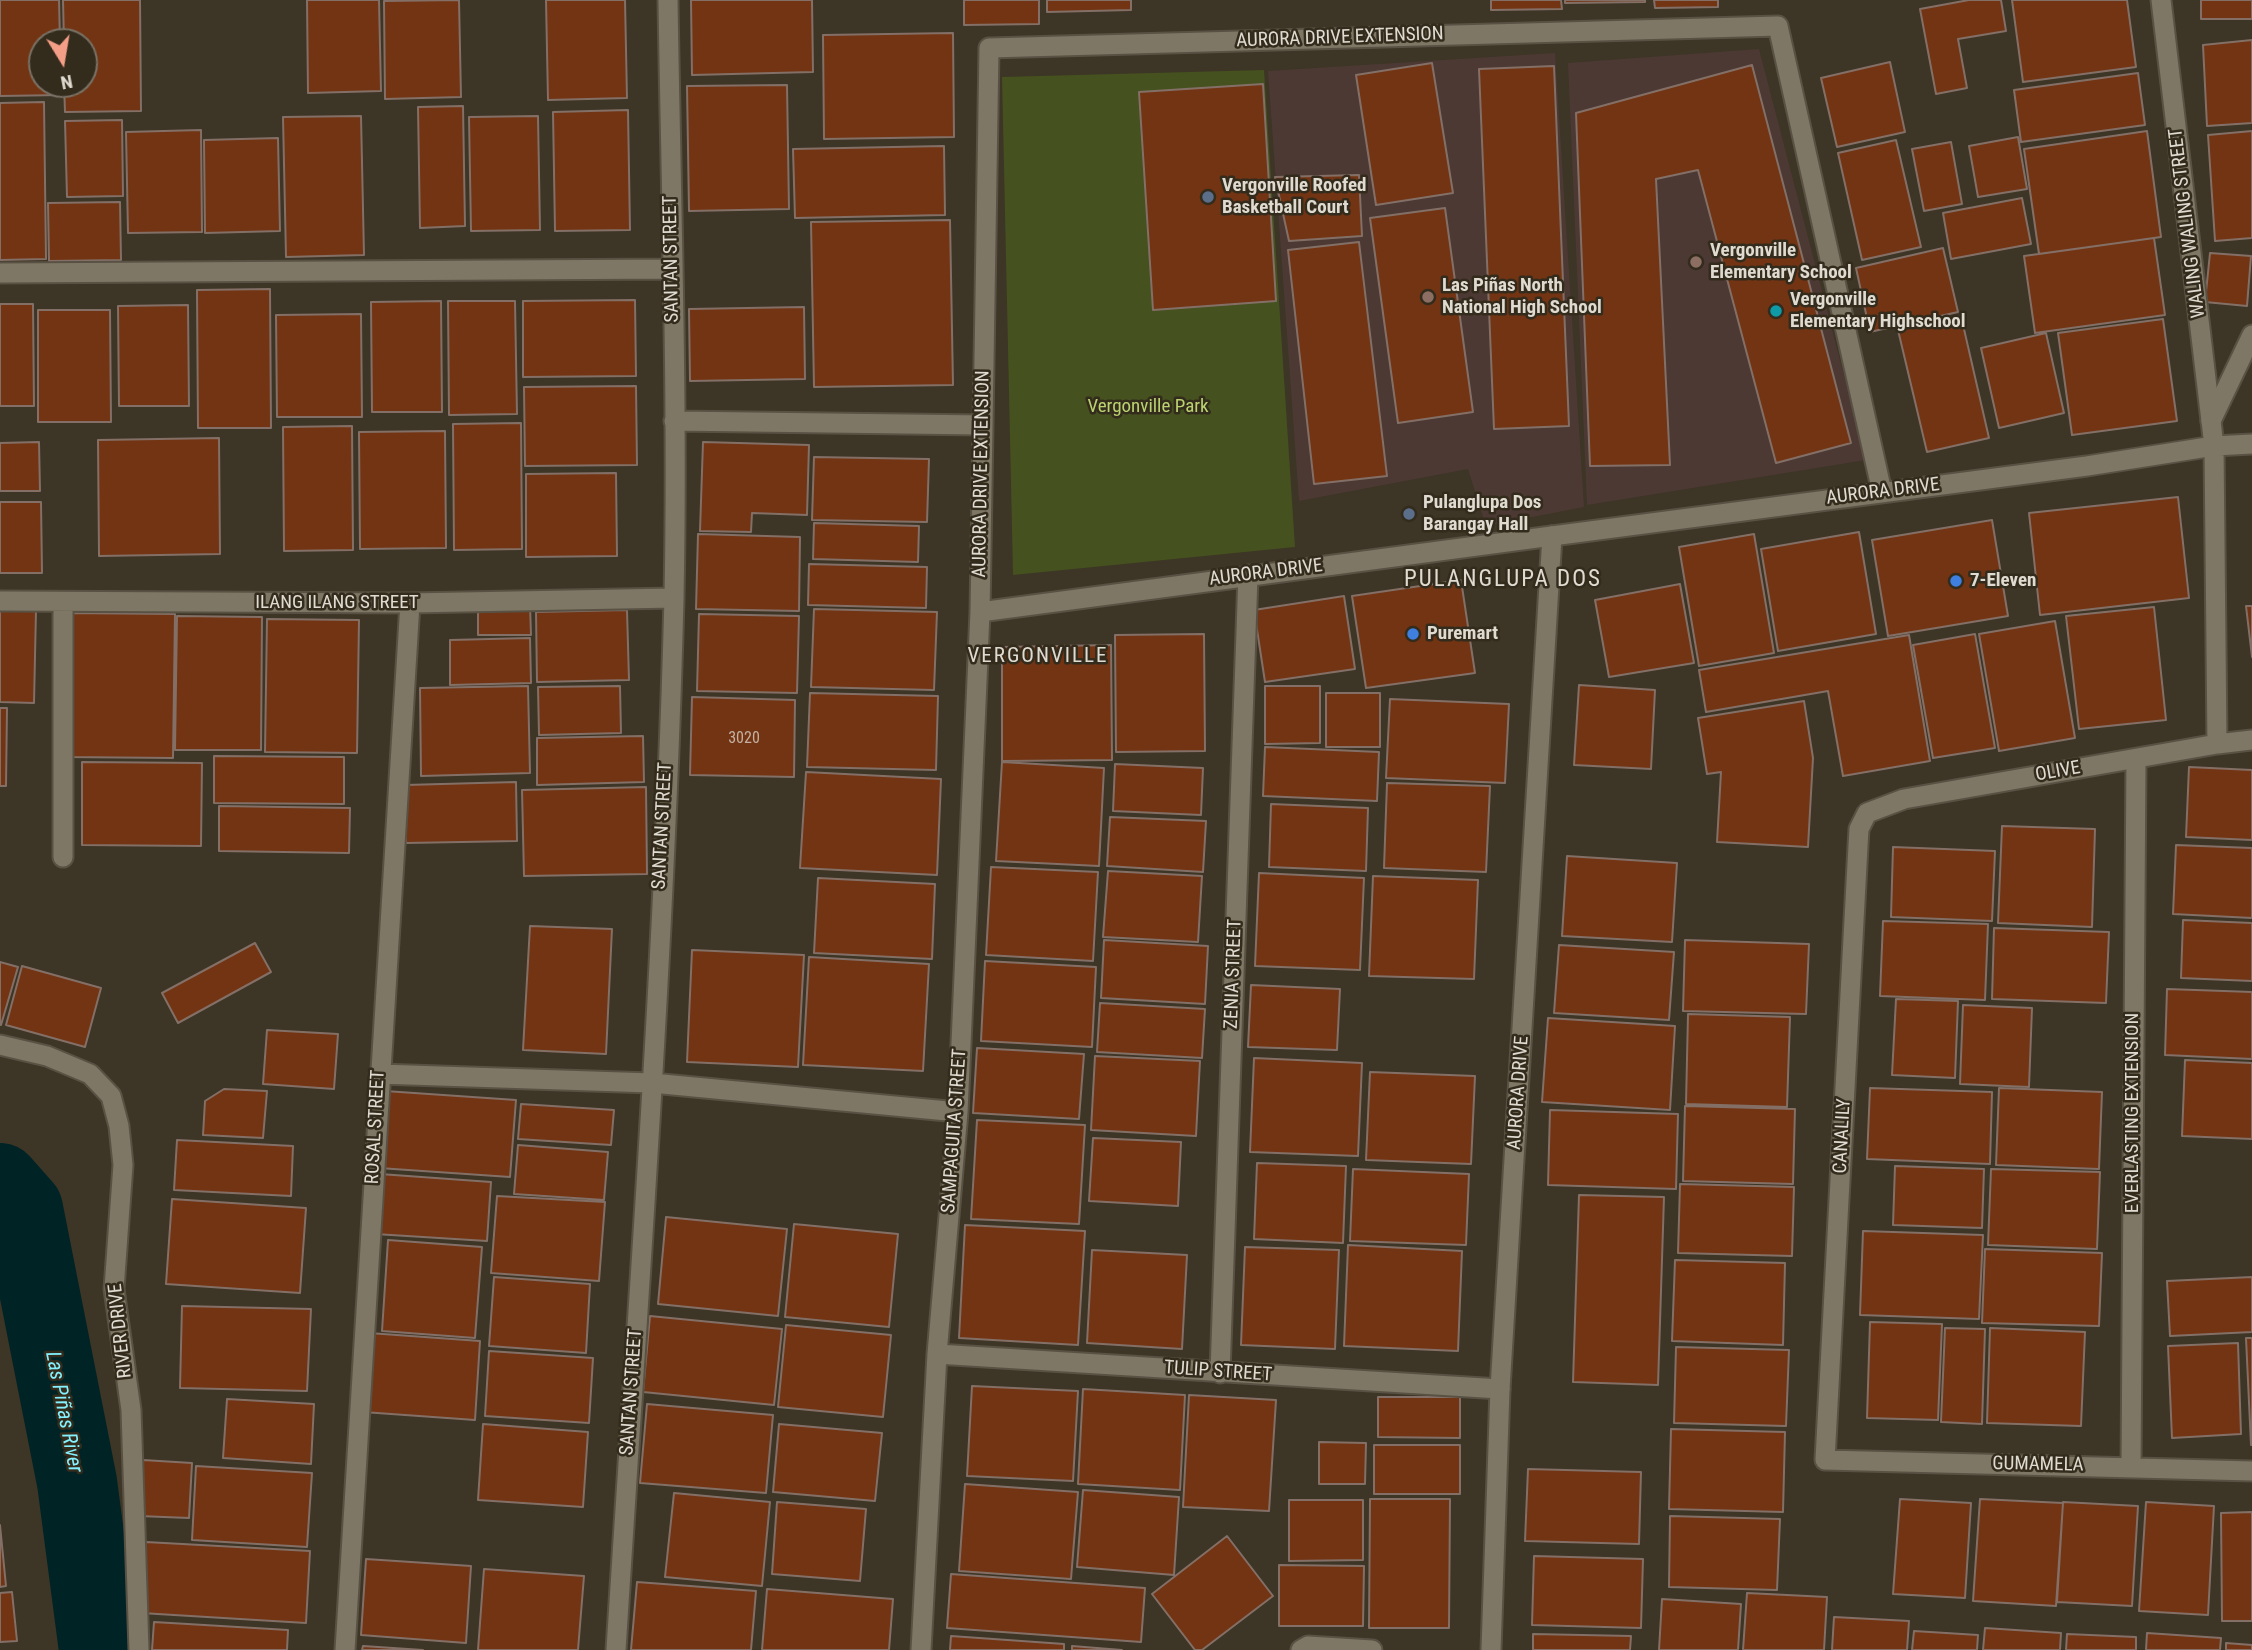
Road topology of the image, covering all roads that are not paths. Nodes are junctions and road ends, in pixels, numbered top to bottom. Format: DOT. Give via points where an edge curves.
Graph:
graph roads {
  1 [pos="668,0"];
  2 [pos="2161,0"];
  3 [pos="672,269"];
  4 [pos="0,272"];
  5 [pos="2252,335"];
  6 [pos="674,421"];
  7 [pos="2211,421"];
  8 [pos="984,425"];
  9 [pos="2252,444"];
  10 [pos="2214,446"];
  11 [pos="1882,492"];
  12 [pos="1552,536"];
  13 [pos="1248,575"];
  14 [pos="674,598"];
  15 [pos="0,601"];
  16 [pos="410,603"];
  17 [pos="63,604"];
  18 [pos="980,612"];
  19 [pos="2252,740"];
  20 [pos="2217,744"];
  21 [pos="2136,759"];
  22 [pos="1867,813"];
  23 [pos="63,857"];
  24 [pos="0,1045"];
  25 [pos="379,1074"];
  26 [pos="652,1083"];
  27 [pos="958,1112"];
  28 [pos="937,1354"];
  29 [pos="1220,1373"];
  30 [pos="1500,1389"];
  31 [pos="1825,1460"];
  32 [pos="2131,1468"];
  33 [pos="2252,1471"];
  34 [pos="139,1650"];
  35 [pos="345,1650"];
  36 [pos="616,1650"];
  37 [pos="921,1650"];
  38 [pos="1301,1650"];
  39 [pos="1372,1650"];
  40 [pos="1491,1650"];
  1 -- 3 [label="street, SANTAN STREET"];
  2 -- 7 [label="street, WALING WALING STREET"];
  3 -- 4 [label="street"];
  3 -- 6 [label="street, SANTAN STREET"];
  5 -- 7 [label="street"];
  6 -- 8 [label="street"];
  6 -- 14 [label="street, SANTAN STREET"];
  7 -- 10 [label="street, WALING WALING STREET"];
  8 -- 11 [label="street, AURORA DRIVE EXTENSION" via="989,48 1778,26"];
  8 -- 18 [label="street, AURORA DRIVE EXTENSION"];
  9 -- 10 [label="street, AURORA DRIVE"];
  10 -- 11 [label="street, AURORA DRIVE"];
  10 -- 20 [label="street"];
  11 -- 12 [label="street, AURORA DRIVE"];
  12 -- 13 [label="street, AURORA DRIVE"];
  12 -- 30 [label="street, AURORA DRIVE"];
  13 -- 18 [label="street, AURORA DRIVE"];
  13 -- 29 [label="street, ZENIA STREET"];
  14 -- 16 [label="street, ILANG ILANG STREET"];
  14 -- 26 [label="street, SANTAN STREET"];
  15 -- 17 [label="street, ILANG ILANG STREET"];
  16 -- 17 [label="street, ILANG ILANG STREET"];
  16 -- 25 [label="street, ROSAL STREET"];
  17 -- 23 [label="street"];
  18 -- 27 [label="street, SAMPAGUITA STREET"];
  19 -- 20 [label="street, OLIVE"];
  20 -- 21 [label="street, OLIVE"];
  21 -- 22 [label="street, OLIVE" via="1905,799"];
  21 -- 32 [label="street, EVERLASTING EXTENSION"];
  22 -- 31 [label="street, CANALILY" via="1859,829"];
  24 -- 34 [label="street, RIVER DRIVE" via="47,1056 90,1074 111,1096 119,1126 123,1165 114,1289 131,1410"];
  25 -- 26 [label="street"];
  25 -- 35 [label="street, ROSAL STREET"];
  26 -- 27 [label="street"];
  26 -- 36 [label="street, SANTAN STREET"];
  27 -- 28 [label="street, SAMPAGUITA STREET"];
  28 -- 29 [label="street, TULIP STREET"];
  28 -- 37 [label="street, SAMPAGUITA STREET"];
  29 -- 30 [label="street, TULIP STREET"];
  30 -- 40 [label="street, AURORA DRIVE"];
  31 -- 32 [label="street, GUMAMELA"];
  32 -- 33 [label="street, GUMAMELA"];
  38 -- 39 [label="street" via="1308,1646"];
}
